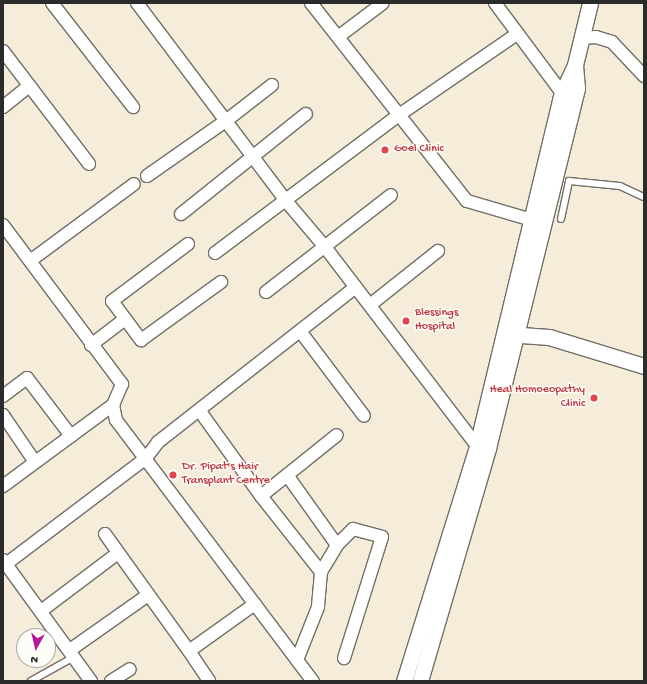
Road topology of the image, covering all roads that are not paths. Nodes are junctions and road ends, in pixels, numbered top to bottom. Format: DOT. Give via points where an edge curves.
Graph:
graph roads {
  1 [pos="52,3"];
  2 [pos="137,3"];
  3 [pos="311,3"];
  4 [pos="383,3"];
  5 [pos="590,3"];
  6 [pos="497,4"];
  7 [pos="517,34"];
  8 [pos="338,37"];
  9 [pos="582,38"];
  10 [pos="3,51"];
  11 [pos="575,65"];
  12 [pos="644,76"];
  13 [pos="272,85"];
  14 [pos="29,86"];
  15 [pos="562,93"];
  16 [pos="3,107"];
  17 [pos="133,107"];
  18 [pos="306,114"];
  19 [pos="399,115"];
  20 [pos="227,120"];
  21 [pos="253,157"];
  22 [pos="89,164"];
  23 [pos="147,176"];
  24 [pos="555,178"];
  25 [pos="134,184"];
  26 [pos="391,195"];
  27 [pos="644,197"];
  28 [pos="286,201"];
  29 [pos="181,214"];
  30 [pos="561,219"];
  31 [pos="532,220"];
  32 [pos="3,225"];
  33 [pos="188,244"];
  34 [pos="325,247"];
  35 [pos="438,251"];
  36 [pos="215,253"];
  37 [pos="30,261"];
  38 [pos="220,282"];
  39 [pos="356,287"];
  40 [pos="266,292"];
  41 [pos="370,305"];
  42 [pos="125,319"];
  43 [pos="300,331"];
  44 [pos="511,334"];
  45 [pos="91,345"];
  46 [pos="644,366"];
  47 [pos="3,396"];
  48 [pos="113,405"];
  49 [pos="200,410"];
  50 [pos="3,415"];
  51 [pos="364,416"];
  52 [pos="337,435"];
  53 [pos="71,436"];
  54 [pos="477,446"];
  55 [pos="146,458"];
  56 [pos="35,462"];
  57 [pos="287,475"];
  58 [pos="3,486"];
  59 [pos="261,496"];
  60 [pos="104,534"];
  61 [pos="337,545"];
  62 [pos="118,553"];
  63 [pos="5,562"];
  64 [pos="321,572"];
  65 [pos="148,595"];
  66 [pos="255,604"];
  67 [pos="41,611"];
  68 [pos="189,651"];
  69 [pos="72,654"];
  70 [pos="344,658"];
  71 [pos="297,660"];
  72 [pos="130,669"];
  73 [pos="31,681"];
  74 [pos="91,681"];
  75 [pos="111,681"];
  76 [pos="209,681"];
  77 [pos="313,681"];
  78 [pos="404,681"];
  79 [pos="420,681"];
  1 -- 17 [label="street"];
  2 -- 20 [label="street"];
  3 -- 8 [label="street"];
  4 -- 8 [label="street"];
  5 -- 9 [label="street"];
  6 -- 7 [label="street"];
  7 -- 15 [label="street"];
  7 -- 19 [label="street"];
  8 -- 19 [label="street"];
  9 -- 11 [label="street"];
  9 -- 12 [label="street" via="596,37 612,42"];
  10 -- 14 [label="street"];
  11 -- 15 [label="street"];
  11 -- 24 [label="street" via="577,88"];
  13 -- 20 [label="street"];
  14 -- 16 [label="street"];
  14 -- 22 [label="street"];
  15 -- 24 [label="street"];
  18 -- 21 [label="street"];
  19 -- 28 [label="street"];
  19 -- 31 [label="street" via="467,201"];
  20 -- 21 [label="street"];
  20 -- 23 [label="street"];
  21 -- 28 [label="street"];
  21 -- 29 [label="street"];
  24 -- 27 [label="lane" via="620,186"];
  24 -- 30 [label="lane"];
  24 -- 31 [label="street"];
  24 -- 44 [label="street"];
  25 -- 37 [label="street"];
  26 -- 34 [label="street"];
  28 -- 34 [label="street"];
  28 -- 36 [label="street"];
  31 -- 44 [label="street"];
  32 -- 37 [label="street"];
  33 -- 42 [label="street" via="112,301"];
  34 -- 39 [label="street"];
  34 -- 40 [label="street"];
  35 -- 41 [label="street"];
  37 -- 45 [label="street"];
  38 -- 42 [label="street" via="141,340"];
  39 -- 41 [label="street"];
  39 -- 43 [label="street"];
  41 -- 54 [label="street"];
  42 -- 45 [label="street"];
  43 -- 49 [label="street"];
  43 -- 51 [label="street"];
  44 -- 46 [label="street" via="549,337"];
  44 -- 54 [label="street"];
  44 -- 79 [label="street" via="488,448"];
  45 -- 48 [label="street" via="122,384"];
  47 -- 53 [label="street" via="26,378"];
  48 -- 53 [label="street"];
  48 -- 55 [label="street" via="116,420"];
  49 -- 55 [label="street" via="158,442"];
  49 -- 59 [label="street"];
  50 -- 56 [label="street"];
  52 -- 57 [label="street"];
  53 -- 56 [label="street"];
  54 -- 78 [label="street"];
  55 -- 63 [label="street"];
  55 -- 66 [label="street"];
  56 -- 58 [label="street"];
  57 -- 59 [label="street"];
  57 -- 61 [label="street"];
  59 -- 64 [label="street"];
  60 -- 62 [label="street"];
  61 -- 64 [label="street"];
  61 -- 70 [label="street" via="353,529 382,536"];
  62 -- 65 [label="street"];
  62 -- 67 [label="street"];
  63 -- 67 [label="street"];
  64 -- 71 [label="street" via="318,607"];
  65 -- 68 [label="street"];
  65 -- 69 [label="street"];
  66 -- 68 [label="street"];
  66 -- 71 [label="street"];
  67 -- 69 [label="street"];
  68 -- 76 [label="street"];
  69 -- 73 [label="lane"];
  69 -- 74 [label="street"];
  71 -- 77 [label="street"];
  72 -- 75 [label="street"];
}
